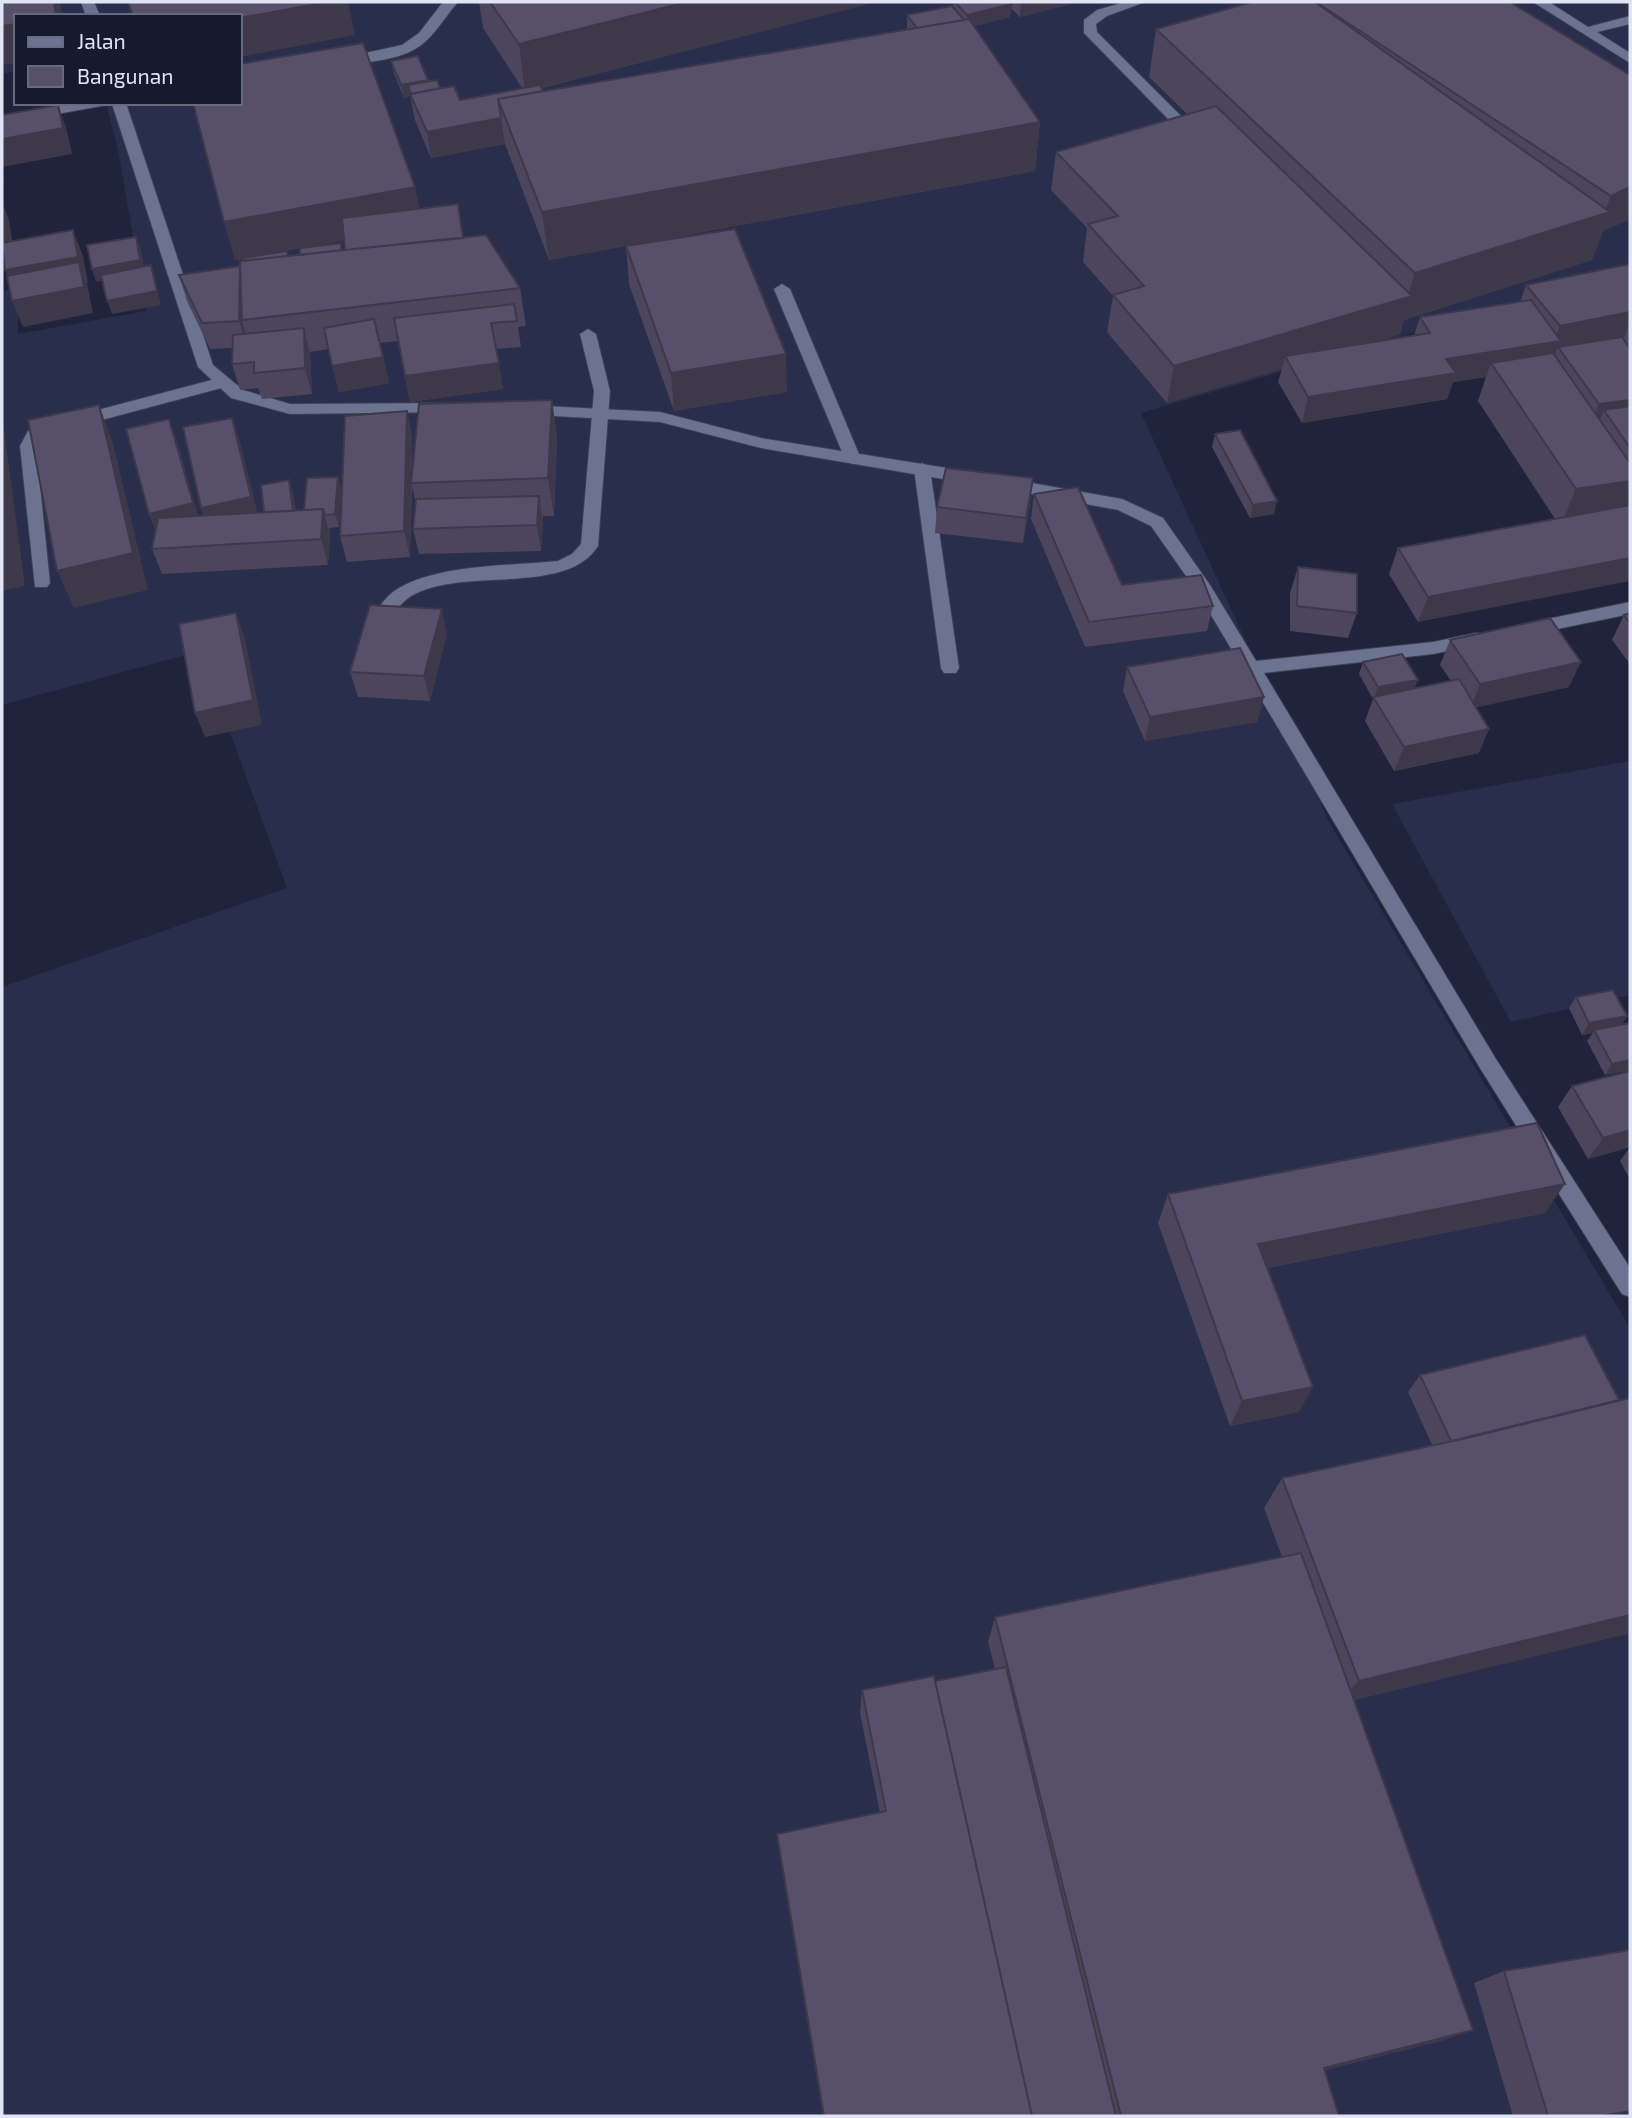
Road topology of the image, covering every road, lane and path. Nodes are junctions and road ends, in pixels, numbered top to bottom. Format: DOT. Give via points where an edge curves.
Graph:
graph roads {
  1 [pos="451,2"];
  2 [pos="1138,2"];
  3 [pos="1540,2"];
  4 [pos="1630,20"];
  5 [pos="1586,31"];
  6 [pos="1630,59"];
  7 [pos="321,65"];
  8 [pos="94,105"];
  9 [pos="120,105"];
  10 [pos="2,120"];
  11 [pos="1182,125"];
  12 [pos="782,289"];
  13 [pos="588,334"];
  14 [pos="223,382"];
  15 [pos="471,409"];
  16 [pos="510,410"];
  17 [pos="600,412"];
  18 [pos="853,459"];
  19 [pos="922,469"];
  20 [pos="41,583"];
  21 [pos="1630,608"];
  22 [pos="371,634"];
  23 [pos="950,668"];
  24 [pos="1253,668"];
  25 [pos="1630,1287"];
  1 -- 7 [label="street" via="424,37 406,49"];
  2 -- 11 [label="street" via="1101,13 1089,23 1091,33"];
  3 -- 5 [label="street"];
  4 -- 5 [label="street"];
  5 -- 6 [label="street"];
  8 -- 10 [label="street"];
  9 -- 14 [label="street" via="206,367"];
  12 -- 18 [label="street"];
  13 -- 17 [label="street" via="601,391"];
  14 -- 15 [label="street" via="237,394 290,409"];
  14 -- 20 [label="street" via="34,435 28,446"];
  16 -- 17 [label="street"];
  17 -- 18 [label="street" via="660,417 761,443"];
  17 -- 22 [label="street" via="589,546 578,558 562,567 431,582 406,591"];
  18 -- 19 [label="street"];
  19 -- 23 [label="street"];
  19 -- 24 [label="street" via="1122,505 1157,522"];
  21 -- 24 [label="street" via="1433,648"];
  24 -- 25 [label="street" via="1487,1062"];
}
